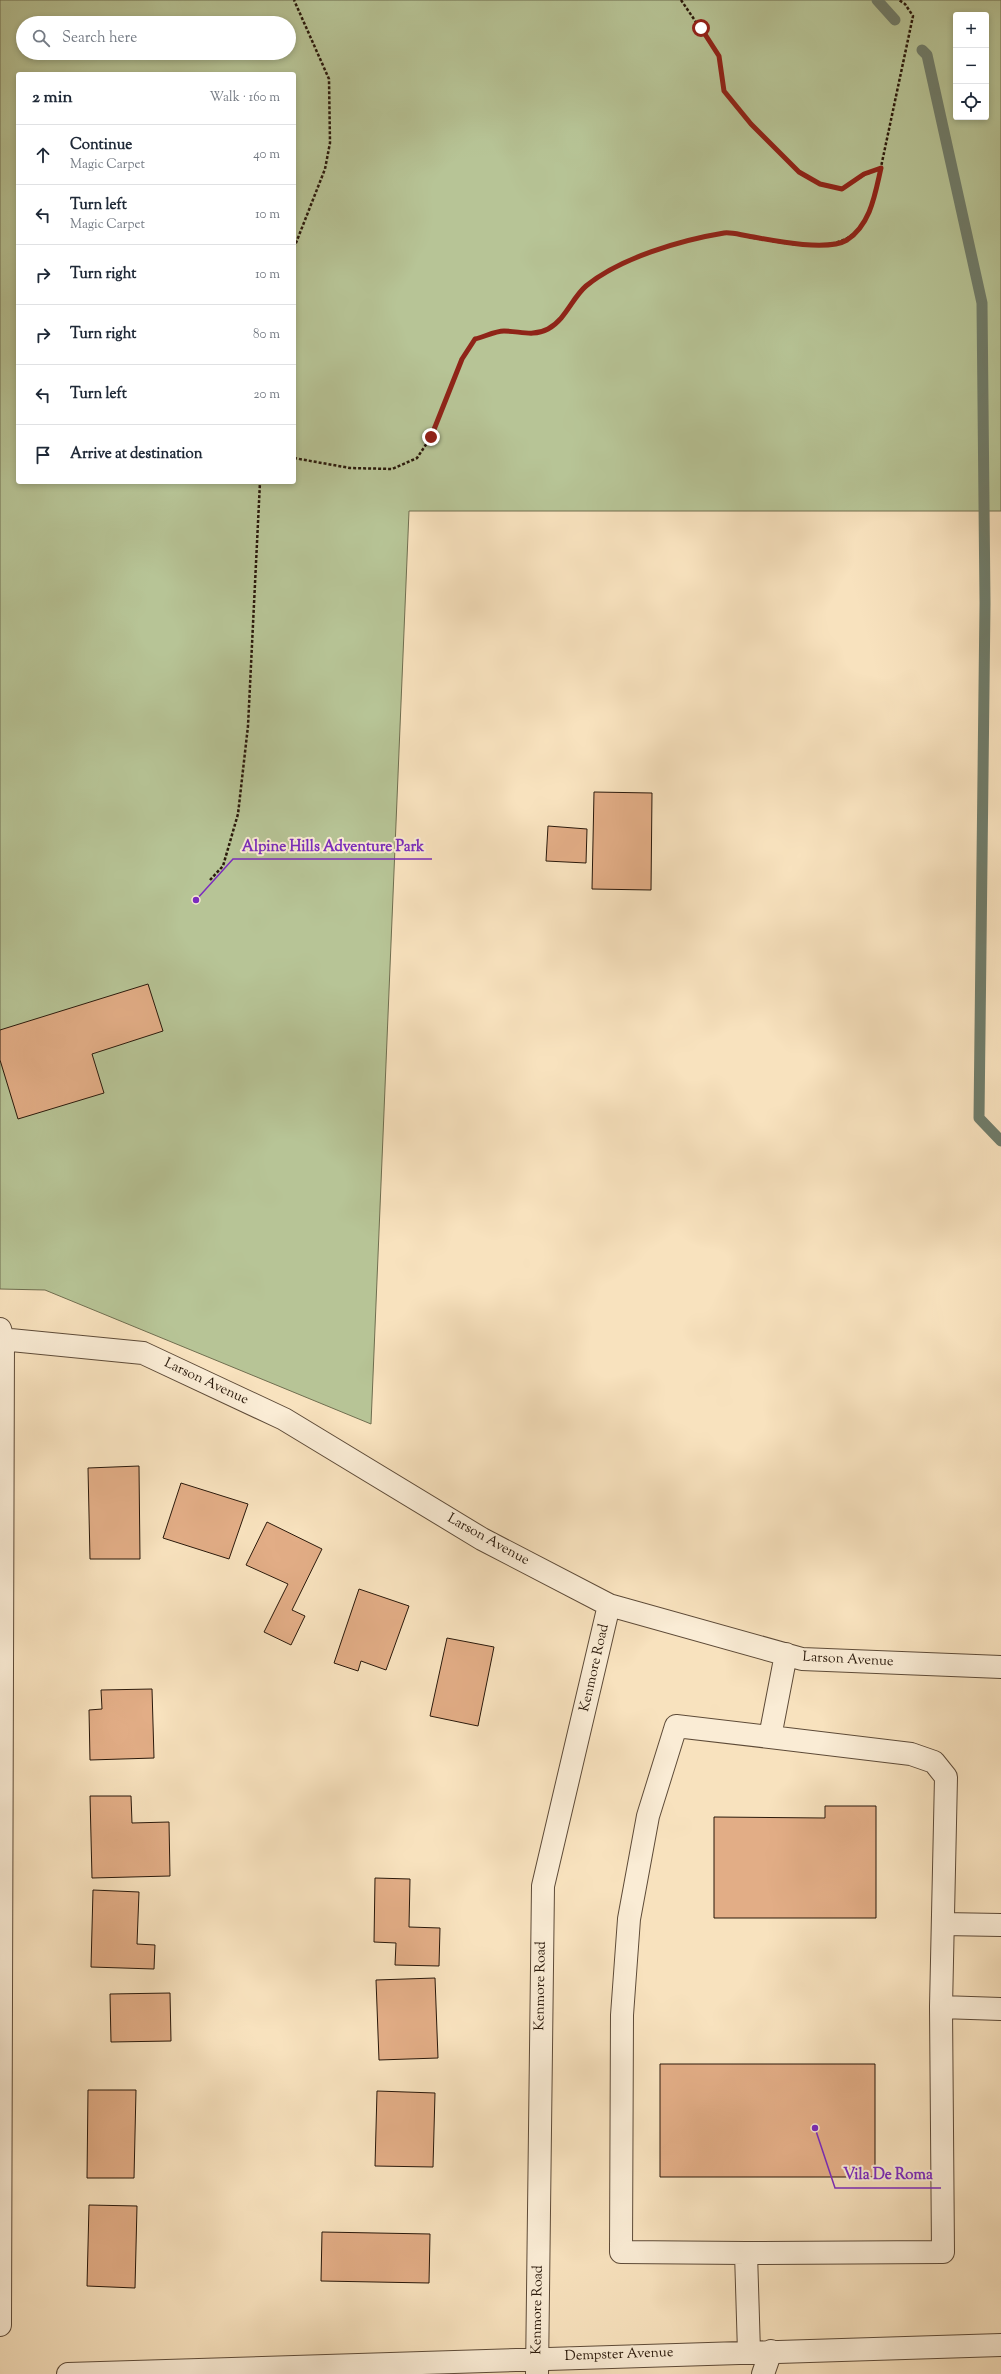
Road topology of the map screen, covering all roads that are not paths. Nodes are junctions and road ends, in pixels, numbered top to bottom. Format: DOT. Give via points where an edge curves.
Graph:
graph roads {
  1 [pos="1,1336"];
  2 [pos="609,1605"];
  3 [pos="786,1654"];
  4 [pos="1001,1667"];
  5 [pos="770,1737"];
  6 [pos="943,1924"];
  7 [pos="1001,1925"];
  8 [pos="941,2007"];
  9 [pos="1001,2009"];
  10 [pos="746,2253"];
  11 [pos="0,2325"];
  12 [pos="1001,2345"];
  13 [pos="771,2351"];
  14 [pos="749,2352"];
  15 [pos="537,2366"];
  16 [pos="68,2374"];
  17 [pos="763,2374"];
  1 -- 2 [label="street, Larson Avenue" via="143,1352 284,1418 482,1539"];
  1 -- 11 [label="street"];
  2 -- 3 [label="street, Larson Avenue"];
  2 -- 15 [label="street, Kenmore Road" via="543,1886"];
  3 -- 4 [label="street, Larson Avenue" via="802,1659"];
  3 -- 5 [label="street"];
  5 -- 6 [label="street" via="911,1754 934,1762 946,1777"];
  5 -- 10 [label="street" via="676,1726 646,1823 629,1919 622,2015 621,2252"];
  6 -- 7 [label="street"];
  6 -- 8 [label="street"];
  8 -- 9 [label="street"];
  8 -- 10 [label="street" via="943,2252"];
  10 -- 14 [label="street"];
  12 -- 13 [label="street, Dempster Avenue"];
  13 -- 14 [label="street, Dempster Avenue"];
  13 -- 17 [label="street"];
  14 -- 15 [label="street, Dempster Avenue"];
  15 -- 16 [label="street, Dempster Avenue"];
}
